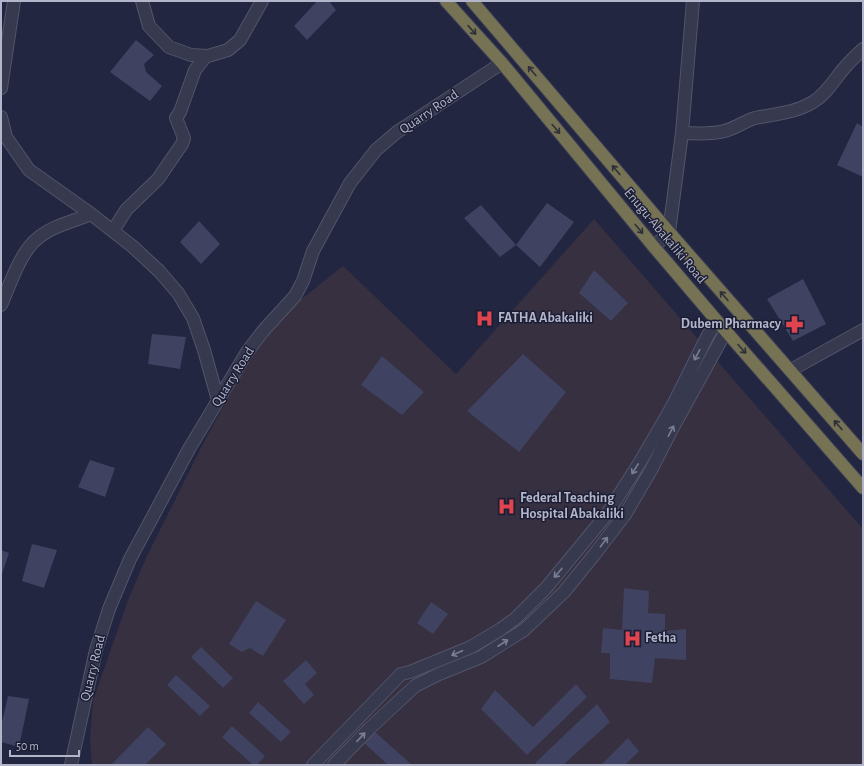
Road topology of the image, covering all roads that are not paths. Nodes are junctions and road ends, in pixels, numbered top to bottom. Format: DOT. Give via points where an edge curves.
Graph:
graph roads {
  1 [pos="14,1"];
  2 [pos="142,1"];
  3 [pos="262,1"];
  4 [pos="446,1"];
  5 [pos="472,1"];
  6 [pos="693,1"];
  7 [pos="863,49"];
  8 [pos="206,56"];
  9 [pos="502,63"];
  10 [pos="1,88"];
  11 [pos="1,117"];
  12 [pos="682,133"];
  13 [pos="91,214"];
  14 [pos="113,231"];
  15 [pos="669,232"];
  16 [pos="654,247"];
  17 [pos="1,305"];
  18 [pos="717,321"];
  19 [pos="863,330"];
  20 [pos="726,331"];
  21 [pos="791,370"];
  22 [pos="218,400"];
  23 [pos="863,454"];
  24 [pos="863,488"];
  25 [pos="333,744"];
  26 [pos="344,755"];
  27 [pos="71,765"];
  28 [pos="313,765"];
  29 [pos="334,765"];
  1 -- 10 [label="street"];
  2 -- 8 [label="street" via="149,26 169,47 191,56"];
  3 -- 8 [label="street" via="240,40 228,50"];
  4 -- 9 [label="highway, Enugu-Abakaliki Road, one-way"];
  15 -- 5 [label="highway, Enugu-Abakaliki Road, one-way"];
  6 -- 12 [label="street"];
  7 -- 12 [label="street" via="829,88 814,102 799,109 751,119 725,131"];
  8 -- 14 [label="street" via="195,70 176,118 184,138 182,144 158,179 121,216"];
  9 -- 16 [label="highway, Enugu-Abakaliki Road, one-way"];
  9 -- 22 [label="street, Quarry Road" via="397,132 376,150 350,183 322,233 295,296 247,352"];
  11 -- 13 [label="street" via="6,138 28,170"];
  12 -- 15 [label="street"];
  13 -- 14 [label="street"];
  13 -- 17 [label="street" via="37,238 17,267"];
  14 -- 22 [label="street" via="159,271 178,293 192,318 204,350"];
  15 -- 16 [label="street"];
  21 -- 15 [label="highway, Enugu-Abakaliki Road, one-way"];
  16 -- 18 [label="highway, Enugu-Abakaliki Road"];
  18 -- 20 [label="highway, Enugu-Abakaliki Road"];
  18 -- 25 [label="street, one-way" via="640,462 607,514 546,588 516,618 471,647 401,674"];
  19 -- 21 [label="street"];
  20 -- 24 [label="highway, Enugu-Abakaliki Road, one-way"];
  26 -- 20 [label="street, one-way" via="415,686 481,657 524,630 564,592 626,513"];
  23 -- 21 [label="highway, Enugu-Abakaliki Road, one-way"];
  22 -- 27 [label="street, Quarry Road" via="130,559 109,609 96,650"];
  25 -- 26 [label="street"];
  25 -- 28 [label="street"];
  26 -- 29 [label="street"];
}
